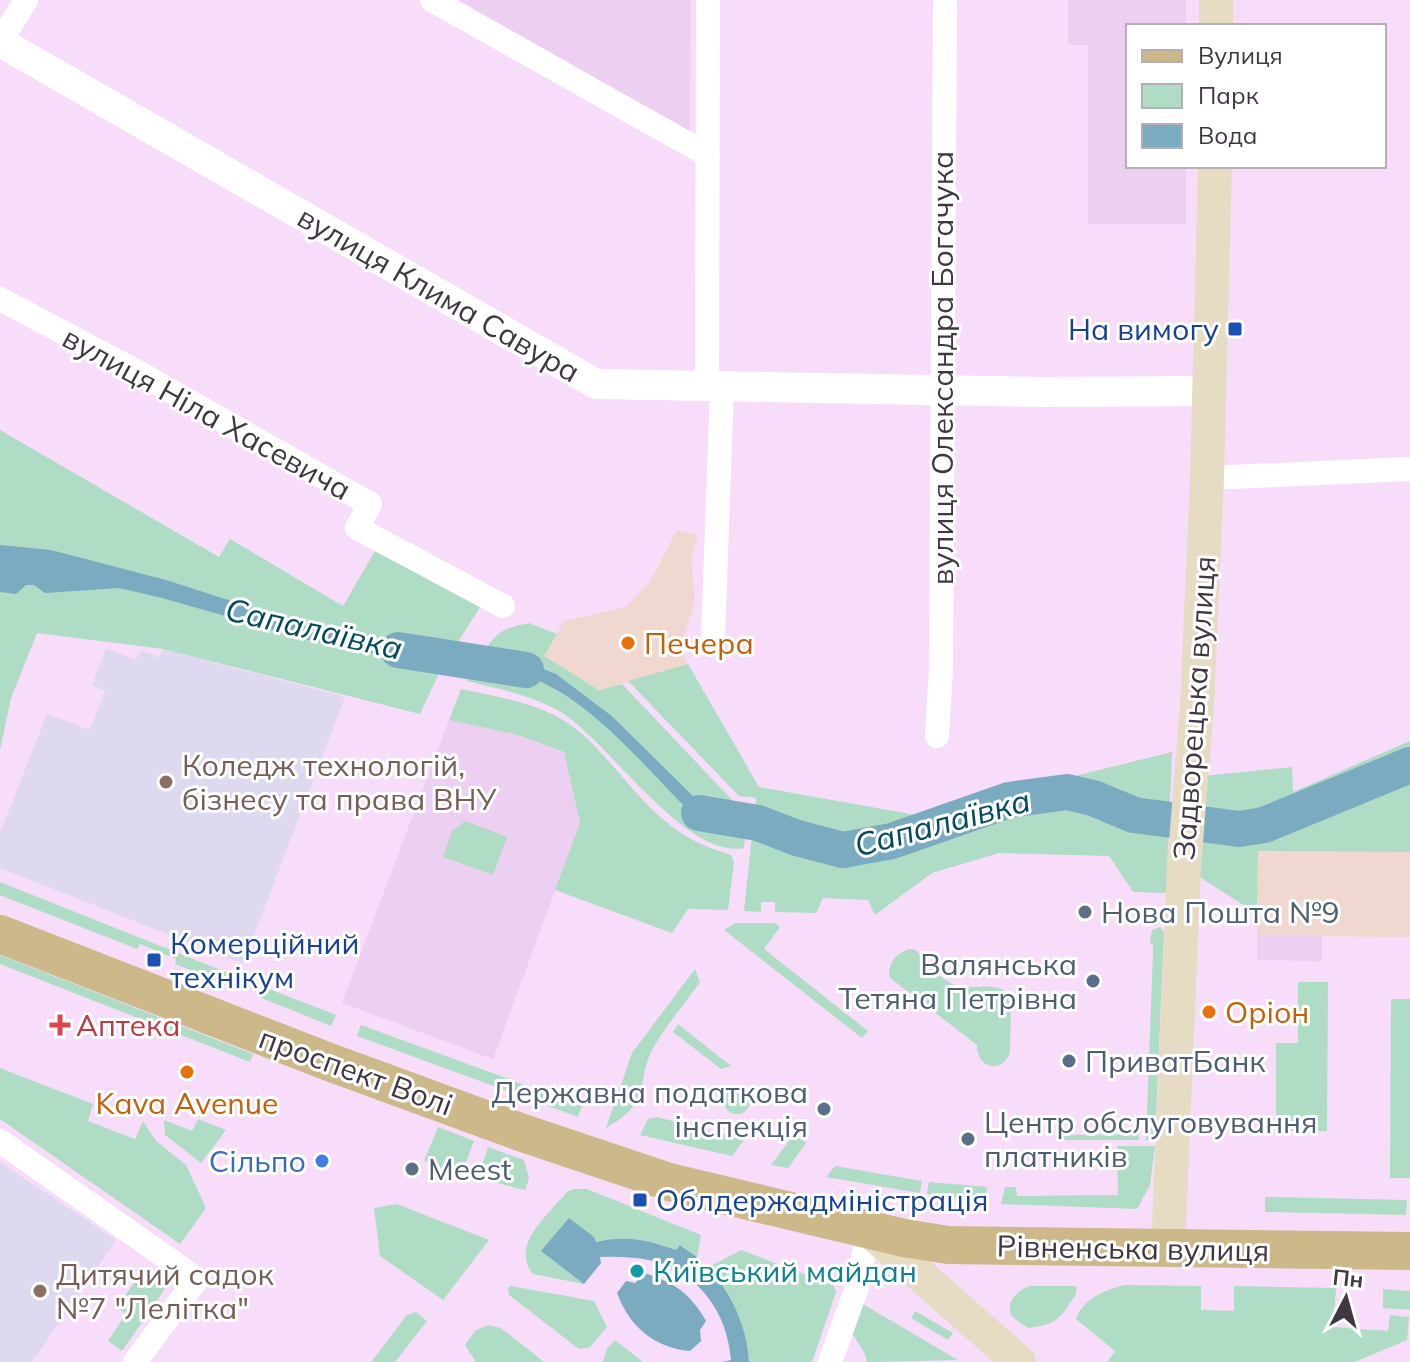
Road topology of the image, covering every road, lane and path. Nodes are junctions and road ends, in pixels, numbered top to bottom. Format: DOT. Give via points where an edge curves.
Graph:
graph roads {
  1 [pos="26,0"];
  2 [pos="432,0"];
  3 [pos="708,0"];
  4 [pos="945,0"];
  5 [pos="1216,0"];
  6 [pos="1216,24"];
  7 [pos="0,42"];
  8 [pos="708,155"];
  9 [pos="1215,168"];
  10 [pos="0,299"];
  11 [pos="714,387"];
  12 [pos="941,390"];
  13 [pos="1209,391"];
  14 [pos="1410,469"];
  15 [pos="1207,478"];
  16 [pos="503,606"];
  17 [pos="713,638"];
  18 [pos="937,736"];
  19 [pos="0,934"];
  20 [pos="0,1141"];
  21 [pos="886,1234"];
  22 [pos="1168,1249"];
  23 [pos="1410,1251"];
  24 [pos="135,1362"];
  25 [pos="830,1362"];
  26 [pos="1019,1362"];
  1 -- 7 [label="street, вулиця Клима Савура"];
  2 -- 8 [label="street"];
  3 -- 8 [label="street"];
  4 -- 12 [label="street, вулиця Олександра Богачука"];
  5 -- 6 [label="main road"];
  7 -- 11 [label="street, вулиця Клима Савура" via="596,384"];
  8 -- 11 [label="street"];
  9 -- 13 [label="main road, Задворецька вулиця"];
  10 -- 16 [label="street, вулиця Ніла Хасевича" via="370,504 357,528"];
  11 -- 12 [label="street, вулиця Клима Савура"];
  11 -- 17 [label="street"];
  12 -- 13 [label="street, вулиця Клима Савура"];
  12 -- 18 [label="street, вулиця Олександра Богачука"];
  13 -- 15 [label="main road, Задворецька вулиця"];
  14 -- 15 [label="street"];
  15 -- 22 [label="main road, Задворецька вулиця"];
  19 -- 21 [label="main road, проспект Волі" via="520,1132 669,1182"];
  20 -- 24 [label="street" via="197,1279"];
  21 -- 22 [label="main road, Рівненська вулиця" via="948,1245"];
  21 -- 25 [label="street" via="856,1290"];
  21 -- 26 [label="main road"];
  22 -- 23 [label="main road, Рівненська вулиця"];
}
